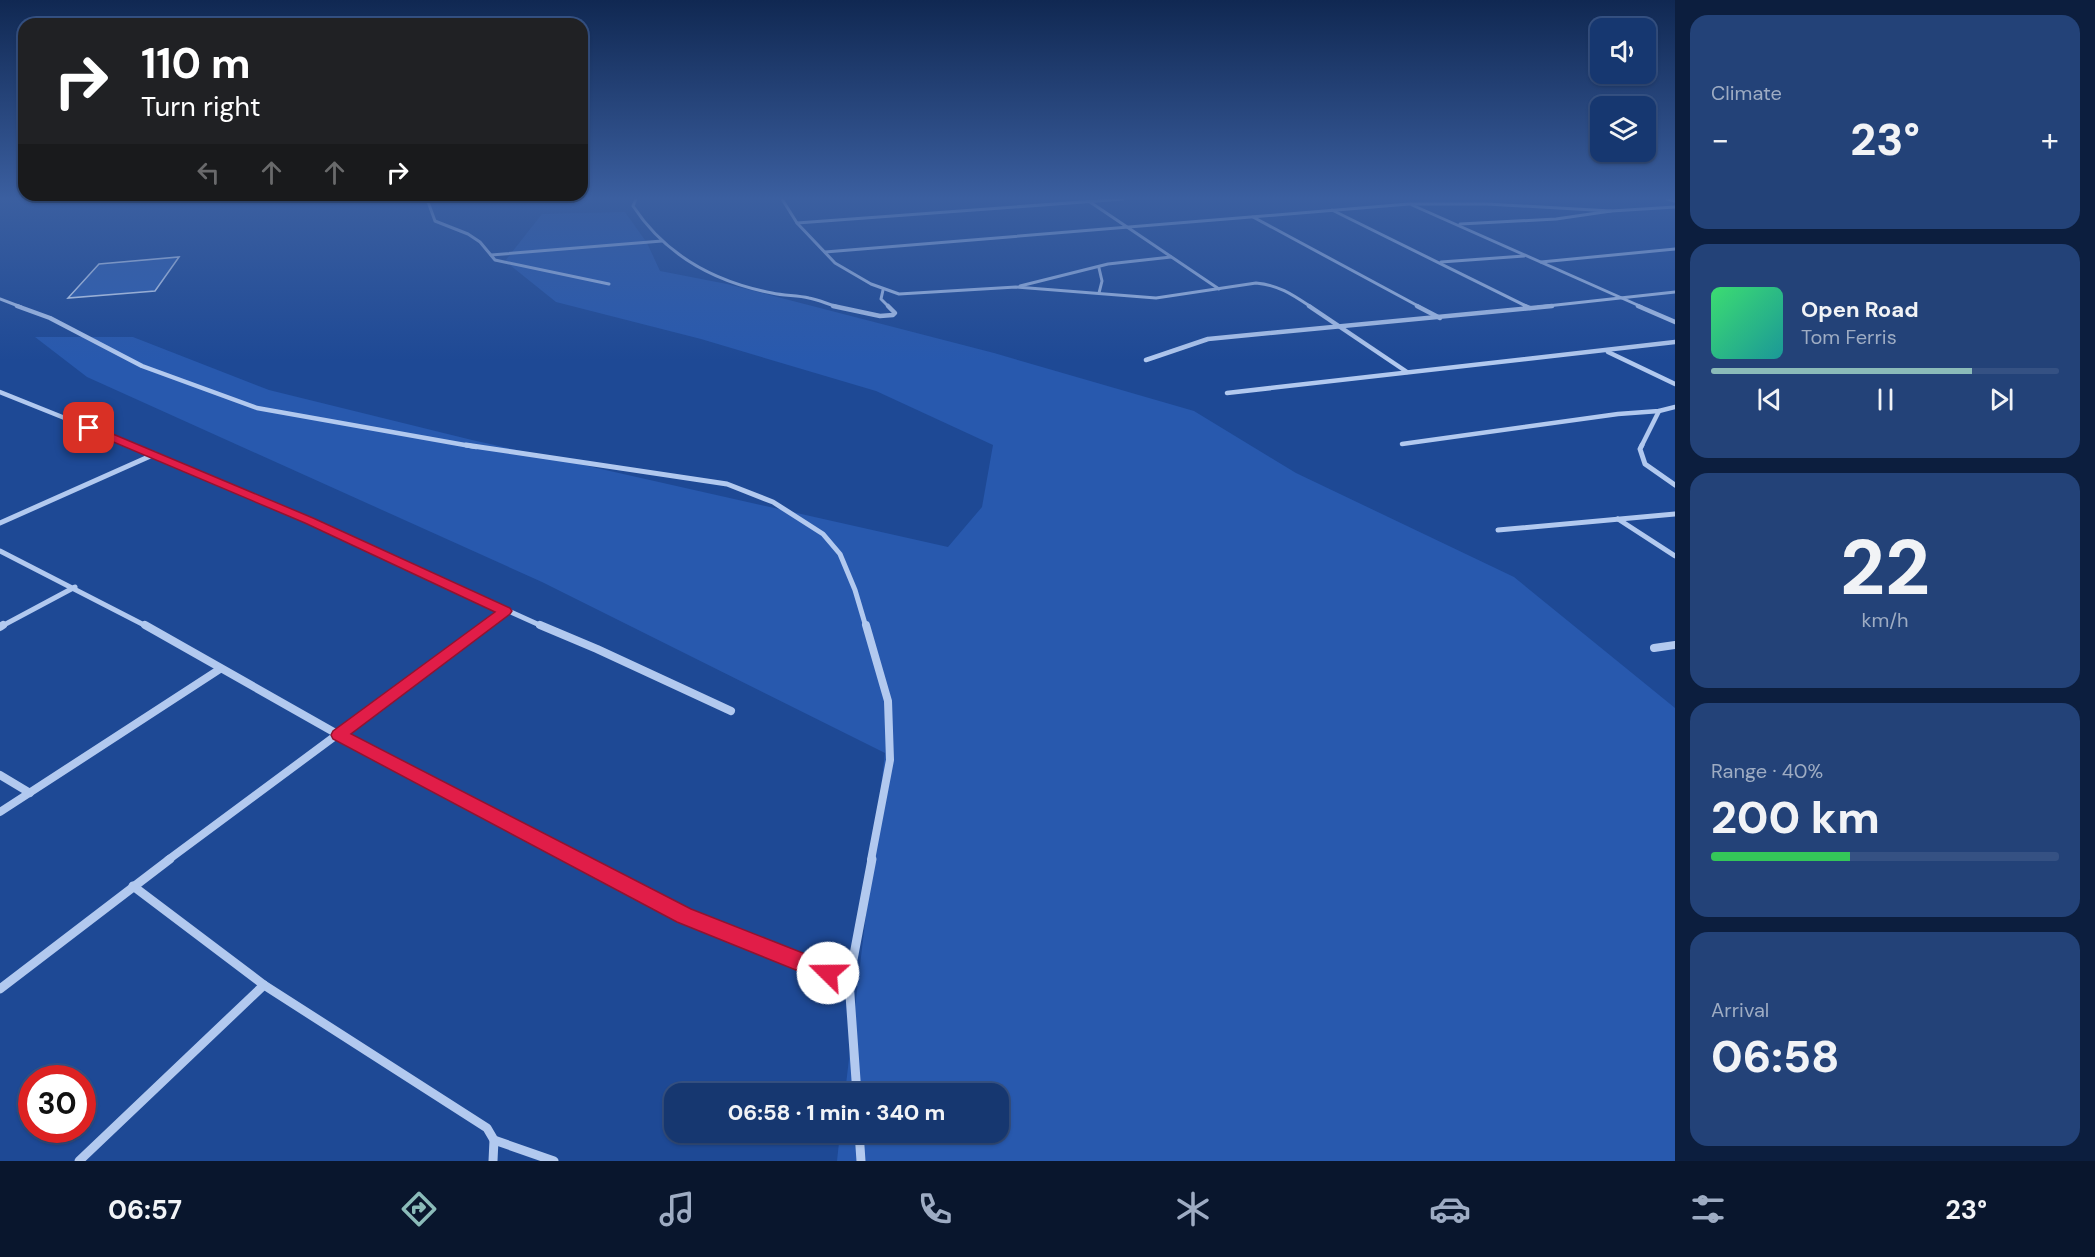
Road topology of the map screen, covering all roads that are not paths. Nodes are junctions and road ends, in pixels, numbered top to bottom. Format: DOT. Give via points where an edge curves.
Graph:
graph roads {
  1 [pos="533,253"];
  2 [pos="675,253"];
  3 [pos="826,253"];
  4 [pos="1166,253"];
  5 [pos="1320,253"];
  6 [pos="1421,253"];
  7 [pos="1519,253"];
  8 [pos="1631,253"];
  9 [pos="491,255"];
  10 [pos="1525,256"];
  11 [pos="1172,257"];
  12 [pos="1440,262"];
  13 [pos="1539,262"];
  14 [pos="1099,268"];
  15 [pos="609,284"];
  16 [pos="1016,287"];
  17 [pos="1219,289"];
  18 [pos="883,290"];
  19 [pos="1675,292"];
  20 [pos="1099,293"];
  21 [pos="1623,298"];
  22 [pos="0,299"];
  23 [pos="1530,308"];
  24 [pos="1440,318"];
  25 [pos="1675,322"];
  26 [pos="1342,328"];
  27 [pos="1675,342"];
  28 [pos="1606,351"];
  29 [pos="1146,360"];
  30 [pos="1407,372"];
  31 [pos="1675,384"];
  32 [pos="0,392"];
  33 [pos="1227,393"];
  34 [pos="1675,406"];
  35 [pos="1659,411"];
  36 [pos="1402,444"];
  37 [pos="155,454"];
  38 [pos="1675,485"];
  39 [pos="1675,514"];
  40 [pos="1618,519"];
  41 [pos="0,523"];
  42 [pos="1498,530"];
  43 [pos="0,551"];
  44 [pos="1675,556"];
  45 [pos="75,587"];
  46 [pos="505,611"];
  47 [pos="0,627"];
  48 [pos="1675,645"];
  49 [pos="1654,648"];
  50 [pos="220,669"];
  51 [pos="731,711"];
  52 [pos="339,735"];
  53 [pos="0,775"];
  54 [pos="30,792"];
  55 [pos="0,812"];
  56 [pos="133,886"];
  57 [pos="849,981"];
  58 [pos="264,985"];
  59 [pos="0,989"];
  60 [pos="855,1083"];
  61 [pos="495,1140"];
  62 [pos="860,1143"];
  63 [pos="79,1161"];
  64 [pos="493,1161"];
  65 [pos="554,1161"];
  66 [pos="861,1161"];
  1 -- 9 [label="street"];
  2 -- 18 [label="street" via="724,280 880,316 893,315 881,299"];
  3 -- 18 [label="street"];
  4 -- 11 [label="street"];
  5 -- 24 [label="street"];
  6 -- 12 [label="street"];
  7 -- 10 [label="street"];
  8 -- 13 [label="street"];
  9 -- 15 [label="street" via="495,260"];
  10 -- 12 [label="street"];
  10 -- 13 [label="street"];
  11 -- 14 [label="street"];
  11 -- 17 [label="street"];
  12 -- 23 [label="street"];
  13 -- 21 [label="street"];
  14 -- 16 [label="street"];
  14 -- 20 [label="street"];
  16 -- 18 [label="street" via="907,294"];
  16 -- 20 [label="street"];
  17 -- 20 [label="street" via="1156,298"];
  17 -- 26 [label="street" via="1256,284 1277,286"];
  19 -- 21 [label="street"];
  21 -- 23 [label="street"];
  21 -- 25 [label="street"];
  22 -- 57 [label="street" via="50,318 142,366 257,408 452,443 726,484 772,502 823,534 840,554 855,590 888,701 890,760"];
  23 -- 24 [label="street"];
  24 -- 26 [label="street"];
  26 -- 29 [label="street" via="1208,339"];
  26 -- 30 [label="street"];
  27 -- 28 [label="street"];
  28 -- 30 [label="street"];
  28 -- 31 [label="street"];
  30 -- 33 [label="street"];
  32 -- 37 [label="street"];
  34 -- 35 [label="street"];
  35 -- 36 [label="street"];
  35 -- 38 [label="street" via="1640,449 1645,464"];
  37 -- 41 [label="street"];
  37 -- 46 [label="street"];
  39 -- 40 [label="street"];
  40 -- 42 [label="street"];
  40 -- 44 [label="street"];
  43 -- 45 [label="street"];
  45 -- 47 [label="street"];
  45 -- 50 [label="street"];
  46 -- 51 [label="street"];
  46 -- 52 [label="street"];
  48 -- 49 [label="street"];
  50 -- 52 [label="street"];
  50 -- 54 [label="street"];
  52 -- 56 [label="street"];
  52 -- 57 [label="street" via="684,915"];
  53 -- 54 [label="street"];
  54 -- 55 [label="street"];
  56 -- 58 [label="street"];
  56 -- 59 [label="street"];
  57 -- 60 [label="street"];
  58 -- 61 [label="street" via="487,1128"];
  58 -- 63 [label="street"];
  61 -- 64 [label="street"];
  61 -- 65 [label="street"];
  62 -- 66 [label="street"];
}
